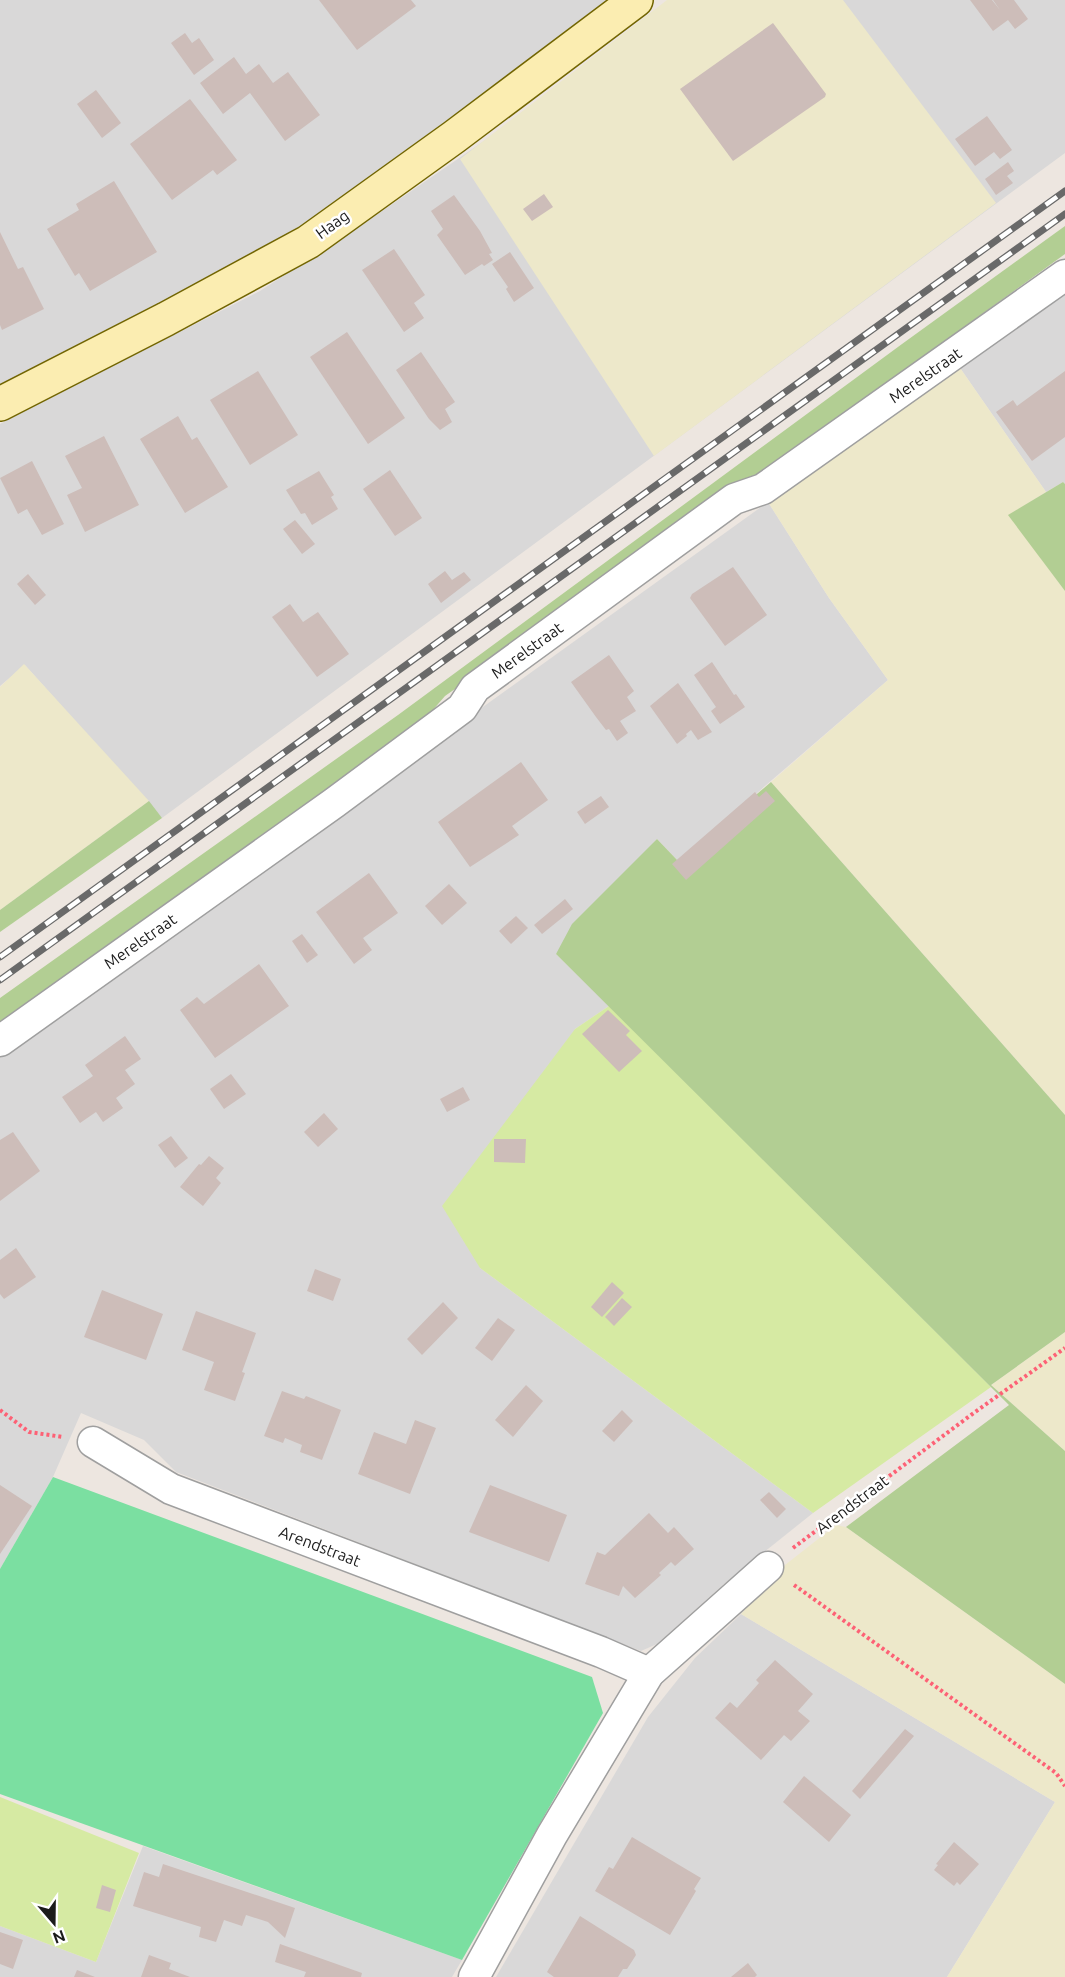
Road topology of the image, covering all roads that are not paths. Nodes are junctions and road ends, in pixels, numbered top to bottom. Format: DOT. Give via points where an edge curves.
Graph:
graph roads {
  1 [pos="636,0"];
  2 [pos="1065,275"];
  3 [pos="0,404"];
  4 [pos="0,1041"];
  5 [pos="93,1442"];
  6 [pos="768,1567"];
  7 [pos="649,1673"];
  8 [pos="474,1977"];
  1 -- 3 [label="street, Haag" via="308,242"];
  2 -- 4 [label="street, Merelstraat" via="763,489 734,499 475,688 462,708 334,803"];
  5 -- 7 [label="street, Arendstraat" via="171,1489"];
  6 -- 7 [label="street"];
  7 -- 8 [label="street" via="552,1835"];
}
